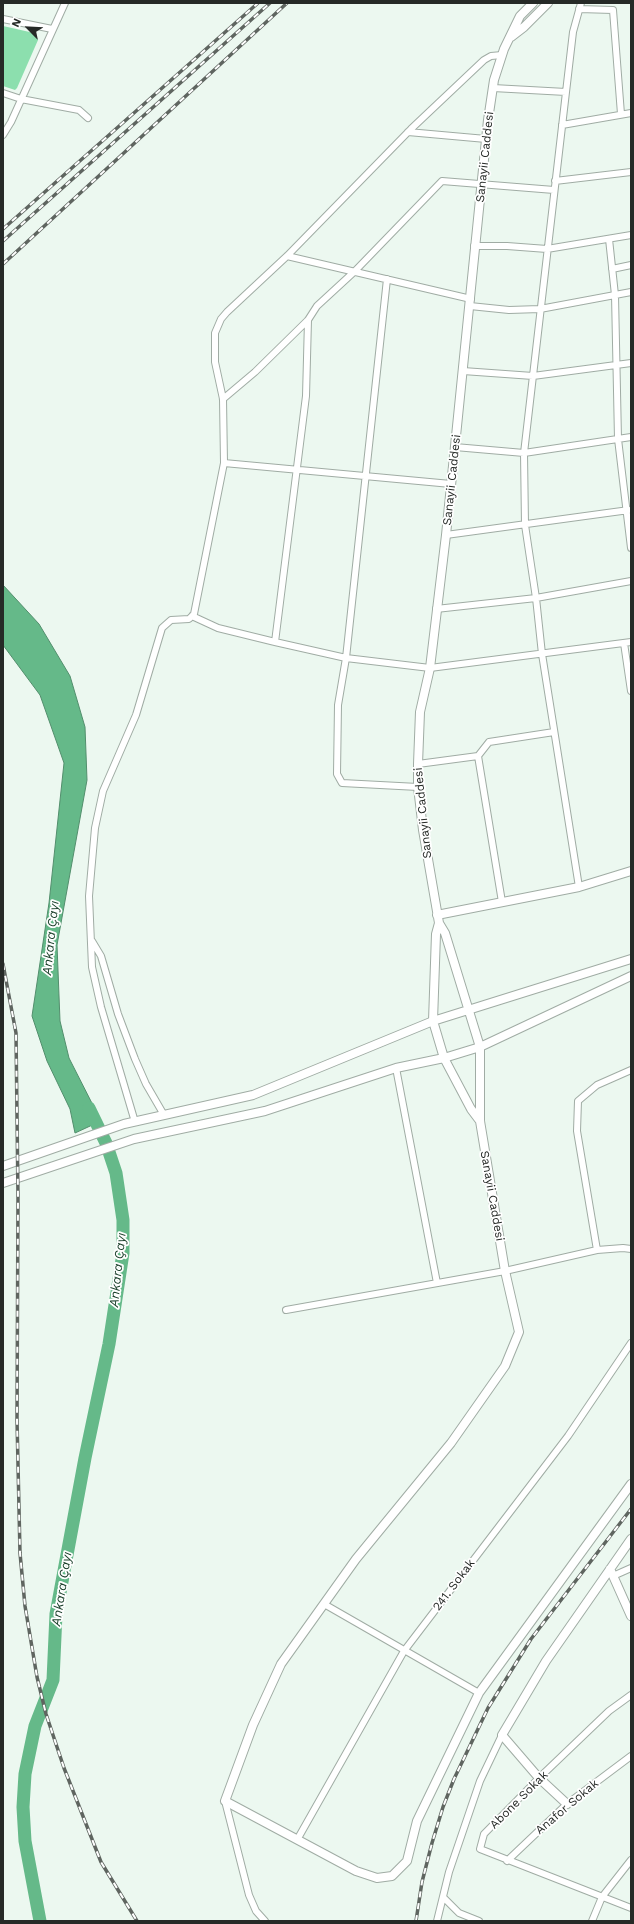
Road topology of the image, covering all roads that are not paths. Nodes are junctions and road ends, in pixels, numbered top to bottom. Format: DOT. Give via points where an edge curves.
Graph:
graph roads {
  1 [pos="65,3"];
  2 [pos="533,3"];
  3 [pos="548,3"];
  4 [pos="580,6"];
  5 [pos="3,18"];
  6 [pos="52,29"];
  7 [pos="510,37"];
  8 [pos="502,55"];
  9 [pos="493,88"];
  10 [pos="566,92"];
  11 [pos="3,93"];
  12 [pos="21,99"];
  13 [pos="631,113"];
  14 [pos="621,114"];
  15 [pos="88,118"];
  16 [pos="562,125"];
  17 [pos="408,132"];
  18 [pos="3,135"];
  19 [pos="486,139"];
  20 [pos="631,172"];
  21 [pos="555,181"];
  22 [pos="482,183"];
  23 [pos="554,190"];
  24 [pos="631,235"];
  25 [pos="609,239"];
  26 [pos="474,246"];
  27 [pos="547,249"];
  28 [pos="288,256"];
  29 [pos="631,265"];
  30 [pos="612,269"];
  31 [pos="355,271"];
  32 [pos="387,279"];
  33 [pos="631,292"];
  34 [pos="615,295"];
  35 [pos="470,302"];
  36 [pos="540,309"];
  37 [pos="308,320"];
  38 [pos="631,363"];
  39 [pos="615,365"];
  40 [pos="463,371"];
  41 [pos="532,376"];
  42 [pos="223,399"];
  43 [pos="631,437"];
  44 [pos="618,439"];
  45 [pos="455,447"];
  46 [pos="524,453"];
  47 [pos="224,463"];
  48 [pos="296,469"];
  49 [pos="364,476"];
  50 [pos="451,484"];
  51 [pos="629,510"];
  52 [pos="524,525"];
  53 [pos="446,535"];
  54 [pos="631,548"];
  55 [pos="631,581"];
  56 [pos="536,598"];
  57 [pos="436,609"];
  58 [pos="192,616"];
  59 [pos="275,642"];
  60 [pos="631,642"];
  61 [pos="624,643"];
  62 [pos="542,654"];
  63 [pos="346,658"];
  64 [pos="430,668"];
  65 [pos="631,691"];
  66 [pos="554,732"];
  67 [pos="478,756"];
  68 [pos="418,764"];
  69 [pos="418,787"];
  70 [pos="631,871"];
  71 [pos="579,887"];
  72 [pos="502,902"];
  73 [pos="438,919"];
  74 [pos="92,941"];
  75 [pos="631,955"];
  76 [pos="631,959"];
  77 [pos="611,965"];
  78 [pos="631,976"];
  79 [pos="631,979"];
  80 [pos="619,982"];
  81 [pos="470,1009"];
  82 [pos="433,1021"];
  83 [pos="480,1047"];
  84 [pos="444,1058"];
  85 [pos="396,1068"];
  86 [pos="631,1070"];
  87 [pos="164,1115"];
  88 [pos="480,1121"];
  89 [pos="135,1122"];
  90 [pos="3,1166"];
  91 [pos="3,1183"];
  92 [pos="597,1250"];
  93 [pos="631,1250"];
  94 [pos="505,1271"];
  95 [pos="437,1283"];
  96 [pos="286,1310"];
  97 [pos="631,1343"];
  98 [pos="631,1484"];
  99 [pos="631,1539"];
  100 [pos="631,1568"];
  101 [pos="612,1572"];
  102 [pos="324,1604"];
  103 [pos="631,1616"];
  104 [pos="404,1651"];
  105 [pos="479,1693"];
  106 [pos="631,1695"];
  107 [pos="502,1735"];
  108 [pos="631,1756"];
  109 [pos="539,1778"];
  110 [pos="225,1801"];
  111 [pos="567,1804"];
  112 [pos="297,1840"];
  113 [pos="631,1860"];
  114 [pos="507,1861"];
  115 [pos="602,1896"];
  116 [pos="443,1897"];
  117 [pos="631,1908"];
  118 [pos="265,1921"];
  119 [pos="437,1921"];
  120 [pos="479,1921"];
  121 [pos="592,1921"];
  1 -- 6 [label="street"];
  2 -- 7 [label="street, Sanayii Caddesi" via="520,16"];
  3 -- 7 [label="street, Sanayii Caddesi"];
  4 -- 10 [label="street" via="572,32"];
  4 -- 14 [label="street" via="613,10"];
  5 -- 6 [label="street"];
  6 -- 12 [label="street"];
  7 -- 8 [label="street, Sanayii Caddesi"];
  8 -- 9 [label="street, Sanayii Caddesi"];
  8 -- 17 [label="street" via="484,60"];
  9 -- 10 [label="street"];
  9 -- 19 [label="street, Sanayii Caddesi"];
  10 -- 16 [label="street"];
  11 -- 12 [label="street"];
  12 -- 15 [label="street" via="79,110"];
  12 -- 18 [label="street"];
  13 -- 14 [label="street"];
  14 -- 16 [label="street"];
  16 -- 21 [label="street"];
  17 -- 19 [label="street"];
  17 -- 28 [label="street"];
  19 -- 22 [label="street, Sanayii Caddesi"];
  20 -- 21 [label="street"];
  21 -- 23 [label="street"];
  22 -- 23 [label="street"];
  22 -- 26 [label="street, Sanayii Caddesi"];
  22 -- 31 [label="street" via="442,181"];
  23 -- 27 [label="street"];
  24 -- 25 [label="street"];
  25 -- 27 [label="street"];
  25 -- 30 [label="street"];
  26 -- 27 [label="street"];
  26 -- 35 [label="street, Sanayii Caddesi"];
  27 -- 36 [label="street"];
  28 -- 31 [label="street"];
  28 -- 42 [label="street" via="227,312 217,325 214,341 215,362"];
  29 -- 30 [label="street"];
  30 -- 34 [label="street"];
  31 -- 32 [label="street"];
  31 -- 37 [label="street" via="317,306"];
  32 -- 35 [label="street"];
  32 -- 49 [label="street"];
  33 -- 34 [label="street"];
  34 -- 36 [label="street"];
  34 -- 39 [label="street"];
  35 -- 36 [label="street" via="508,310"];
  35 -- 40 [label="street, Sanayii Caddesi"];
  36 -- 41 [label="street"];
  37 -- 42 [label="street" via="255,372"];
  37 -- 48 [label="street" via="306,396"];
  38 -- 39 [label="street"];
  39 -- 41 [label="street"];
  39 -- 44 [label="street"];
  40 -- 41 [label="street"];
  40 -- 45 [label="street, Sanayii Caddesi"];
  41 -- 46 [label="street"];
  42 -- 47 [label="street"];
  43 -- 44 [label="street"];
  44 -- 46 [label="street"];
  44 -- 51 [label="street"];
  45 -- 46 [label="street"];
  45 -- 50 [label="street, Sanayii Caddesi"];
  46 -- 52 [label="street"];
  47 -- 48 [label="street"];
  47 -- 58 [label="street"];
  48 -- 49 [label="street"];
  48 -- 59 [label="street"];
  49 -- 50 [label="street"];
  49 -- 63 [label="street"];
  50 -- 53 [label="street, Sanayii Caddesi"];
  51 -- 52 [label="street"];
  51 -- 54 [label="street"];
  52 -- 53 [label="street"];
  52 -- 56 [label="street"];
  53 -- 57 [label="street, Sanayii Caddesi"];
  55 -- 56 [label="street"];
  56 -- 57 [label="street"];
  56 -- 62 [label="street"];
  57 -- 64 [label="street, Sanayii Caddesi"];
  58 -- 59 [label="street" via="218,628"];
  58 -- 74 [label="street" via="184,620 171,620 162,628 136,715 103,791 95,828 90,886 89,924"];
  59 -- 63 [label="street"];
  60 -- 61 [label="street"];
  61 -- 62 [label="street"];
  61 -- 65 [label="street"];
  62 -- 64 [label="street"];
  62 -- 66 [label="street"];
  63 -- 64 [label="street"];
  63 -- 69 [label="street" via="338,704 339,778 342,783"];
  64 -- 68 [label="street, Sanayii Caddesi" via="420,712"];
  66 -- 67 [label="street" via="489,742"];
  66 -- 71 [label="street"];
  67 -- 68 [label="street"];
  67 -- 72 [label="street"];
  68 -- 69 [label="street, Sanayii Caddesi"];
  69 -- 73 [label="street, Sanayii Caddesi"];
  70 -- 71 [label="street"];
  71 -- 72 [label="street"];
  72 -- 73 [label="street"];
  73 -- 81 [label="street, Sanayii Caddesi" via="446,932"];
  73 -- 82 [label="street, Sanayii Caddesi"];
  74 -- 87 [label="street" via="101,956 118,1014 135,1059"];
  74 -- 89 [label="street" via="95,984"];
  75 -- 77 [label="street"];
  76 -- 77 [label="street"];
  77 -- 81 [label="street"];
  78 -- 80 [label="street"];
  79 -- 80 [label="street"];
  80 -- 83 [label="street"];
  81 -- 82 [label="street"];
  81 -- 83 [label="street, Sanayii Caddesi"];
  82 -- 84 [label="street, Sanayii Caddesi"];
  82 -- 87 [label="street" via="253,1095"];
  83 -- 84 [label="street"];
  83 -- 88 [label="street, Sanayii Caddesi"];
  84 -- 85 [label="street"];
  84 -- 88 [label="street, Sanayii Caddesi" via="471,1110"];
  85 -- 91 [label="street" via="265,1111 134,1139"];
  85 -- 95 [label="street"];
  86 -- 92 [label="street" via="597,1084 578,1101 577,1131"];
  87 -- 89 [label="street"];
  88 -- 94 [label="street, Sanayii Caddesi"];
  89 -- 90 [label="street"];
  92 -- 93 [label="street"];
  92 -- 94 [label="street"];
  94 -- 95 [label="street"];
  94 -- 102 [label="street, Sanayii Caddesi" via="519,1332 505,1366 451,1443 356,1559"];
  95 -- 96 [label="street"];
  97 -- 104 [label="street, 241. Sokak" via="568,1436"];
  98 -- 105 [label="street"];
  99 -- 101 [label="street"];
  100 -- 101 [label="street"];
  101 -- 103 [label="street"];
  101 -- 107 [label="street" via="546,1661"];
  102 -- 104 [label="street"];
  102 -- 110 [label="street, Sanayii Caddesi" via="281,1664 253,1725"];
  104 -- 105 [label="street"];
  104 -- 112 [label="street, 241. Sokak"];
  105 -- 112 [label="street" via="417,1821 407,1861 392,1876 377,1878 356,1871"];
  106 -- 109 [label="street, Abone Sokak" via="609,1711"];
  107 -- 109 [label="street"];
  107 -- 116 [label="street" via="480,1781"];
  108 -- 111 [label="street, Anafor Sokak"];
  109 -- 111 [label="street"];
  109 -- 114 [label="street, Abone Sokak" via="484,1834 480,1849"];
  110 -- 112 [label="street"];
  110 -- 118 [label="street" via="250,1895 256,1911"];
  111 -- 114 [label="street, Anafor Sokak"];
  113 -- 115 [label="street"];
  114 -- 115 [label="street, Abone Sokak"];
  115 -- 117 [label="street, Abone Sokak"];
  115 -- 121 [label="street"];
  116 -- 119 [label="street"];
  116 -- 120 [label="street" via="459,1913"];
}
